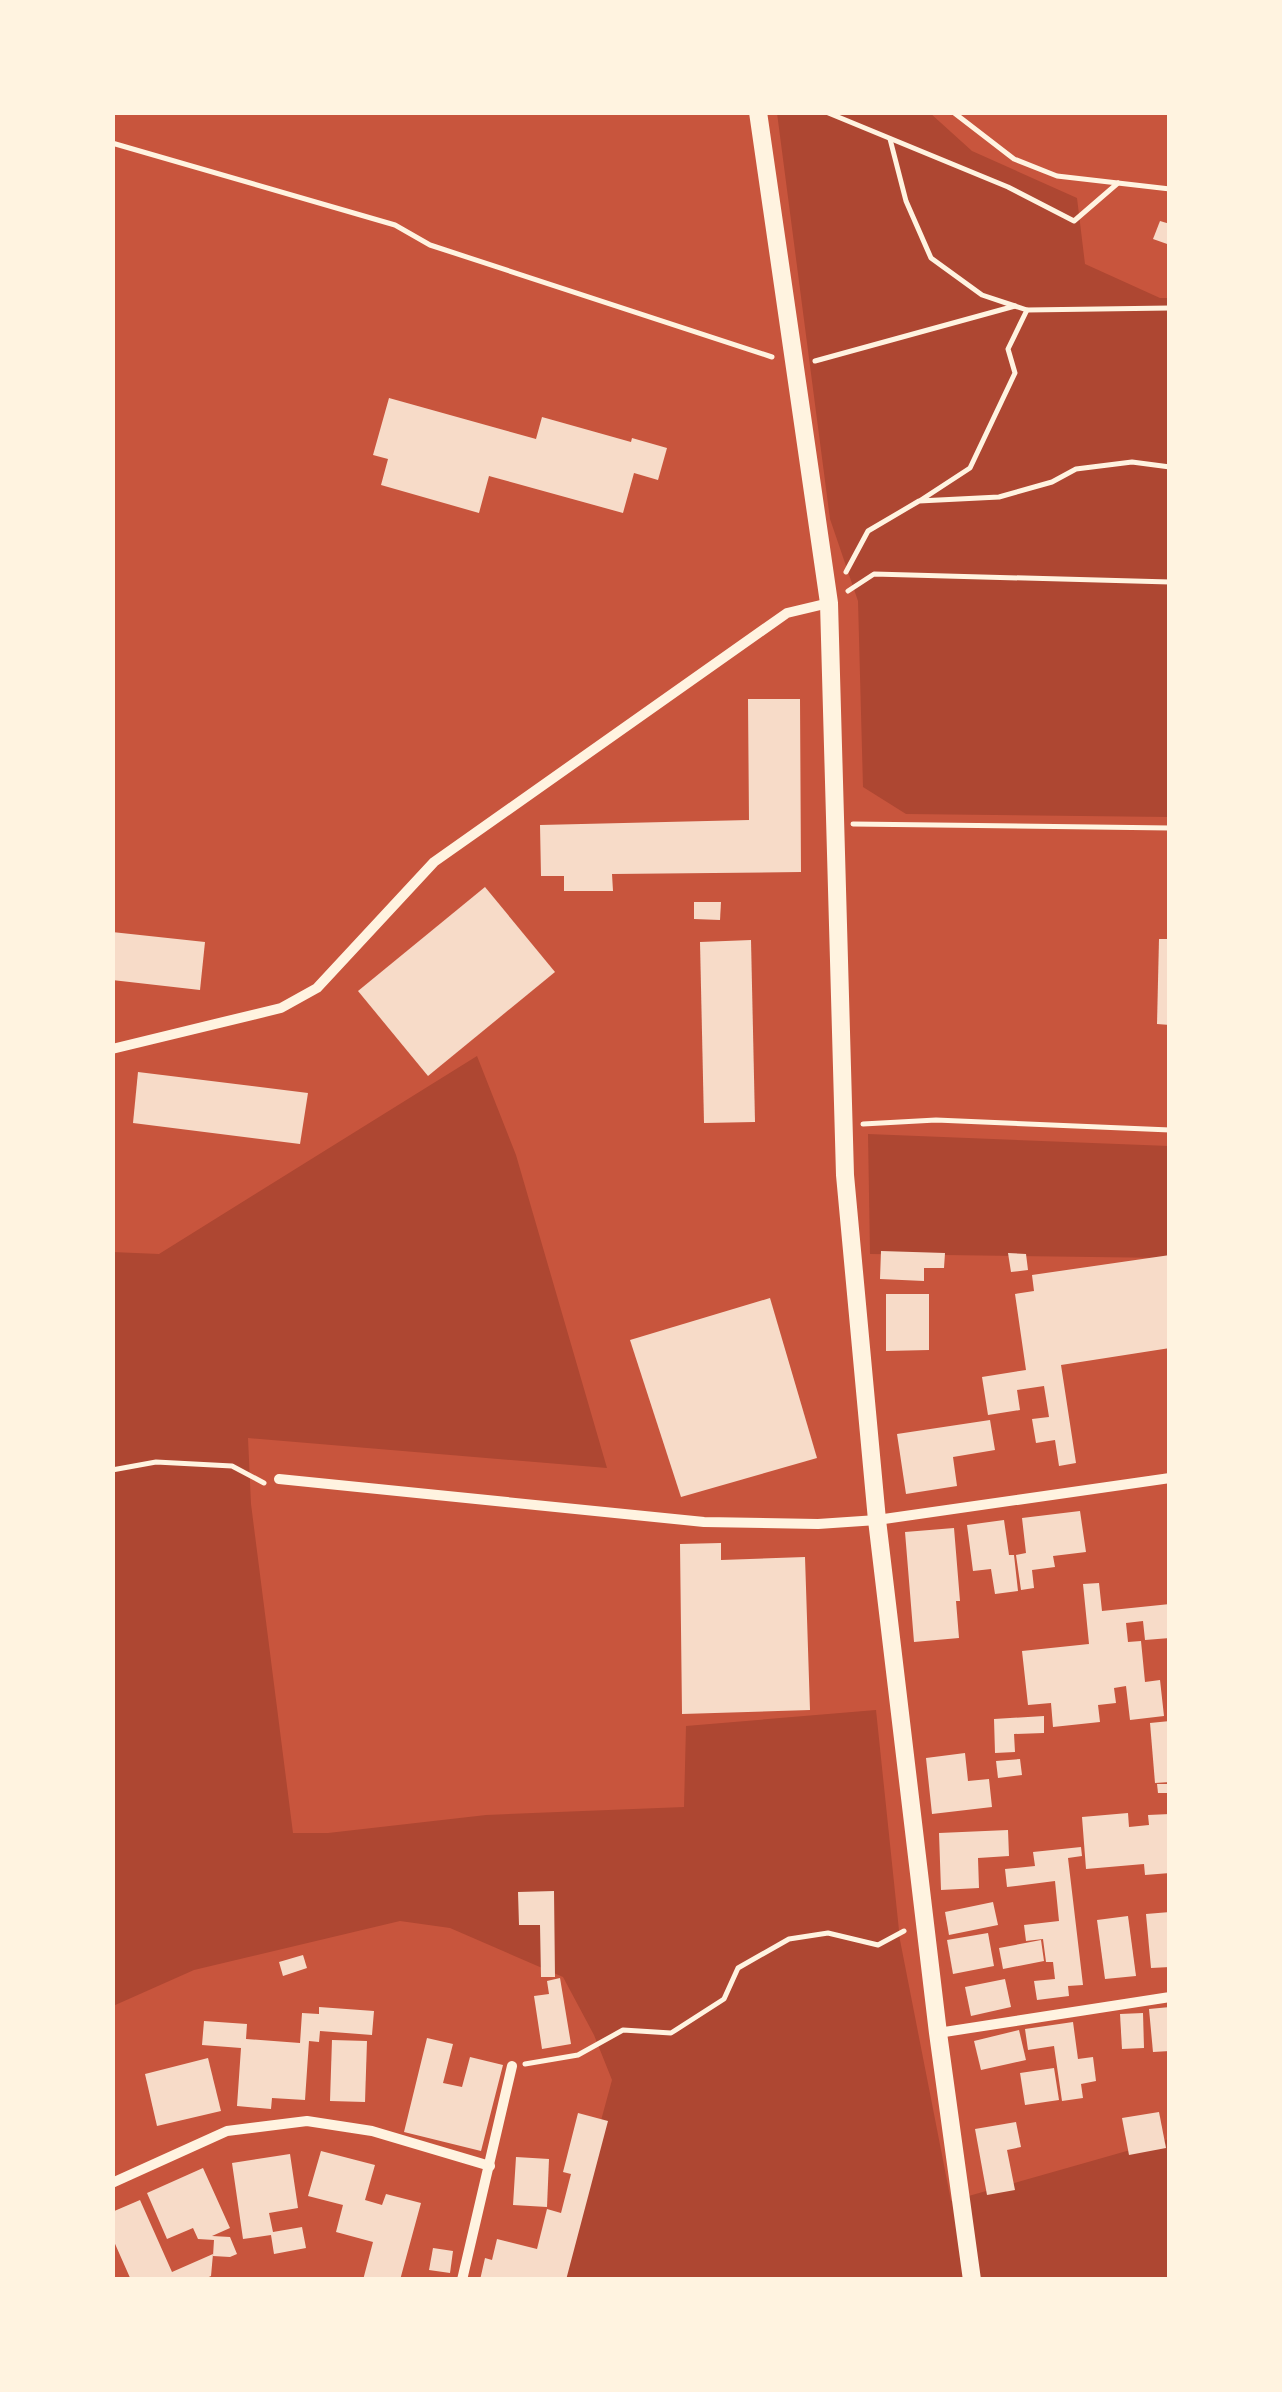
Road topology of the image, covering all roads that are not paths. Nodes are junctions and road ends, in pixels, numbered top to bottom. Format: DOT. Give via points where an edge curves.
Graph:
graph roads {
  1 [pos="758,112"];
  2 [pos="829,603"];
  3 [pos="112,1049"];
  4 [pos="1170,1478"];
  5 [pos="280,1479"];
  6 [pos="877,1520"];
  7 [pos="1170,1997"];
  8 [pos="938,2034"];
  9 [pos="512,2066"];
  10 [pos="490,2166"];
  11 [pos="112,2183"];
  12 [pos="462,2280"];
  13 [pos="972,2280"];
  1 -- 2 [label="street"];
  2 -- 3 [label="street" via="787,613 434,862 317,988 281,1008"];
  2 -- 6 [label="street" via="845,1175"];
  4 -- 6 [label="street"];
  5 -- 6 [label="street" via="704,1522"];
  6 -- 8 [label="street"];
  7 -- 8 [label="street"];
  8 -- 13 [label="street"];
  9 -- 10 [label="street"];
  10 -- 11 [label="street" via="372,2131 307,2121 227,2131"];
  10 -- 12 [label="street"];
}
